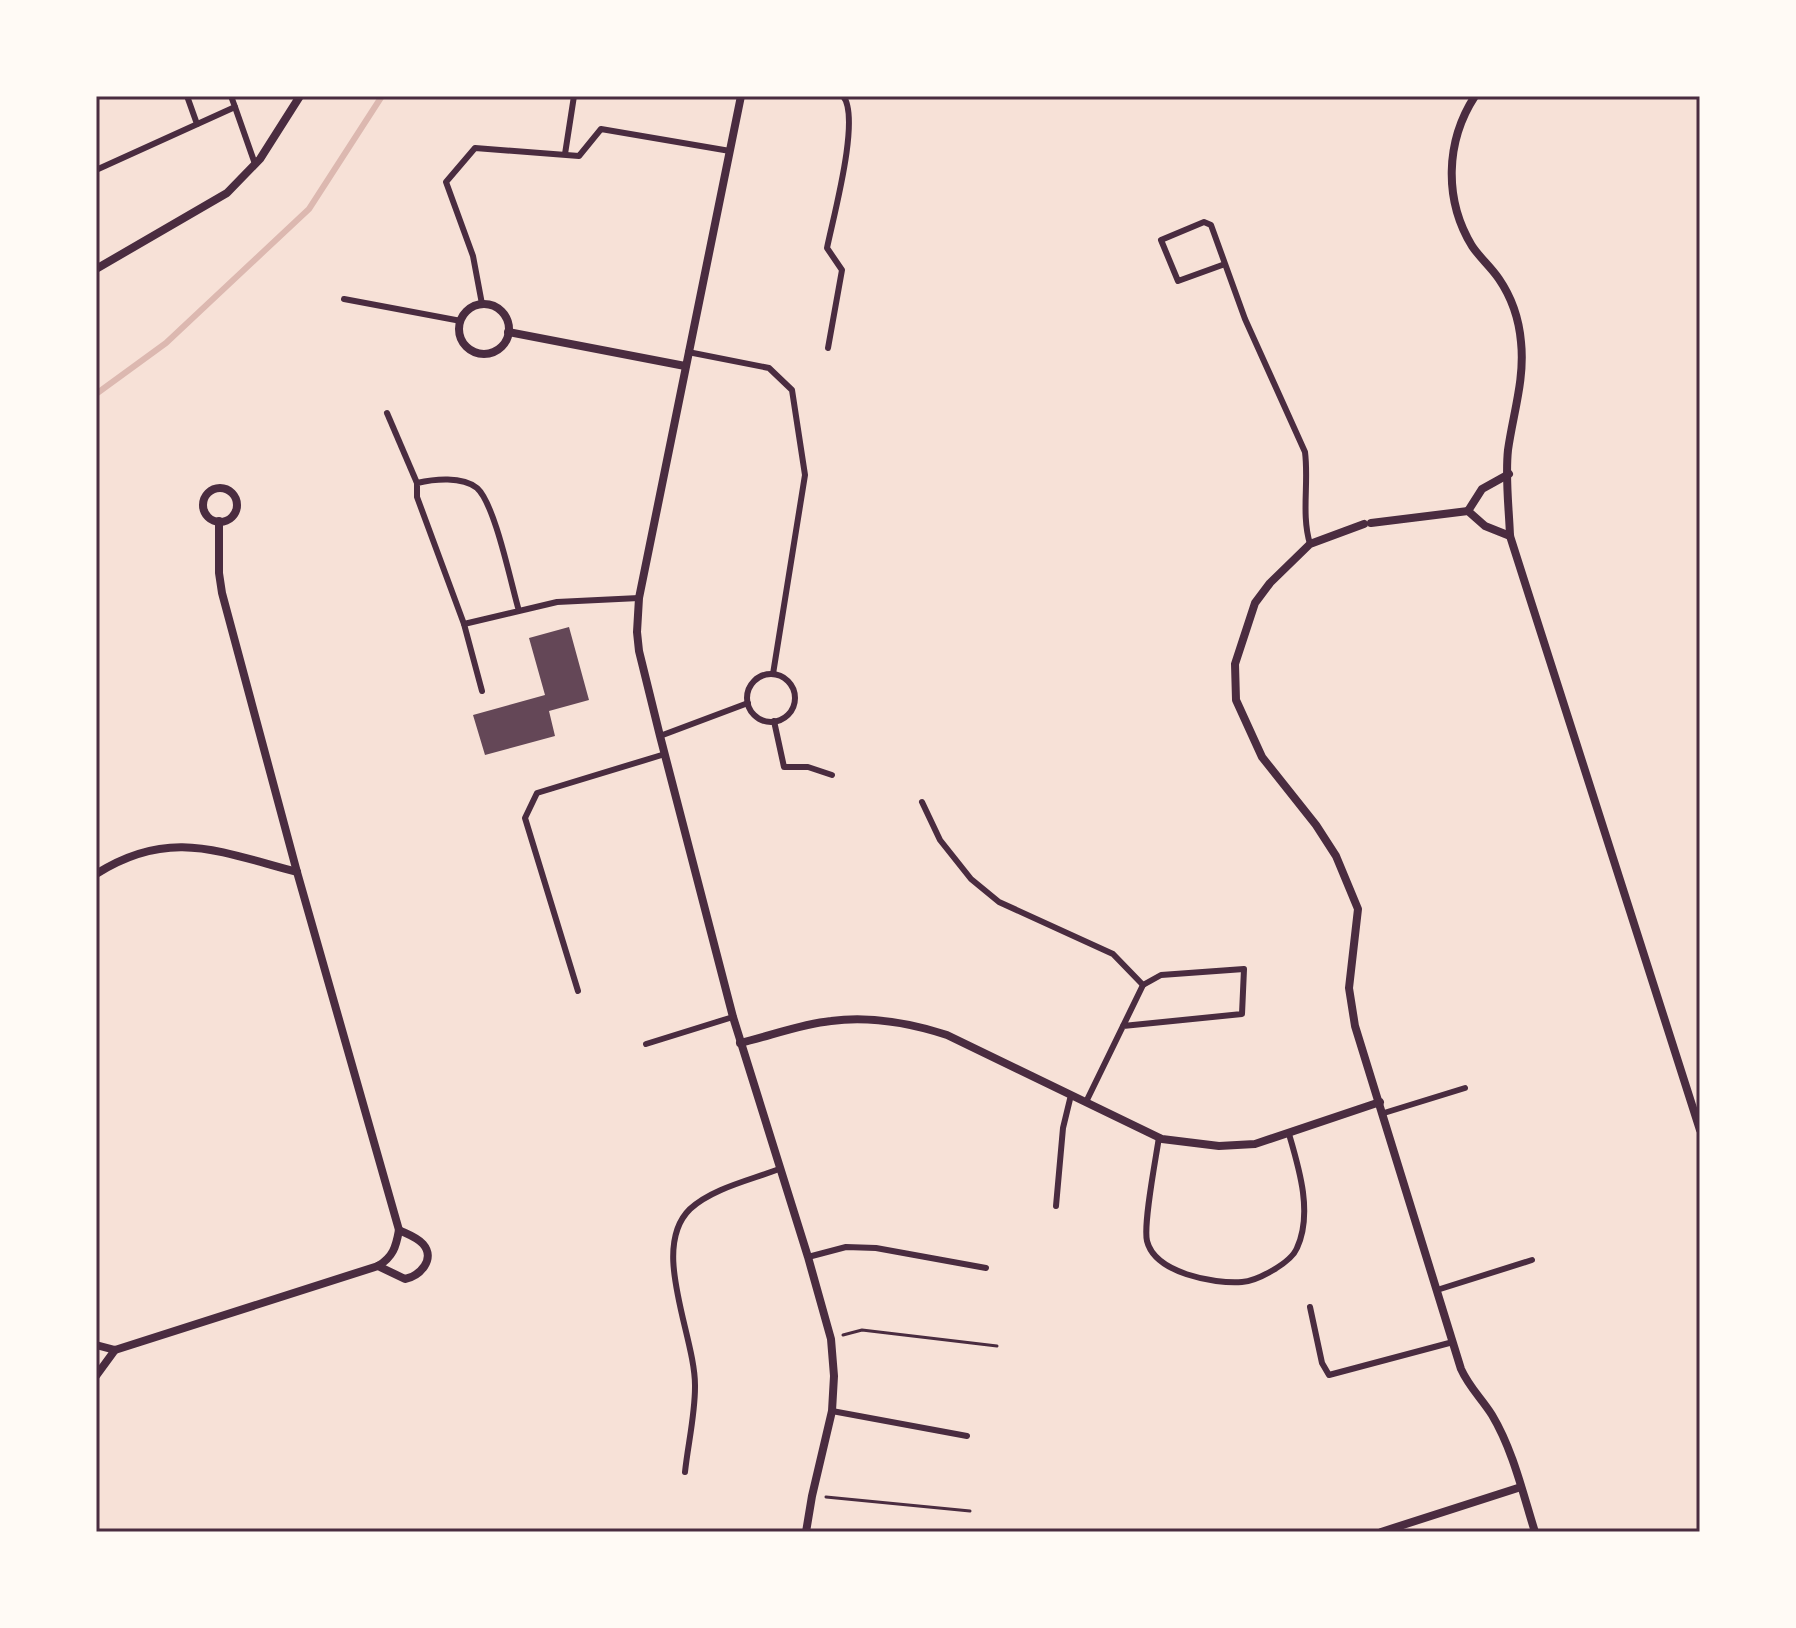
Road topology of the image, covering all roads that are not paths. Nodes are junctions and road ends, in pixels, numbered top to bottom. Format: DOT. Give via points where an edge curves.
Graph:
graph roads {
  1 [pos="187,96"];
  2 [pos="231,96"];
  3 [pos="300,96"];
  4 [pos="574,96"];
  5 [pos="741,96"];
  6 [pos="843,96"];
  7 [pos="1475,96"];
  8 [pos="235,107"];
  9 [pos="197,124"];
  10 [pos="730,151"];
  11 [pos="565,154"];
  12 [pos="255,164"];
  13 [pos="96,170"];
  14 [pos="1225,264"];
  15 [pos="96,269"];
  16 [pos="344,299"];
  17 [pos="482,304"];
  18 [pos="461,321"];
  19 [pos="508,332"];
  20 [pos="828,348"];
  21 [pos="688,352"];
  22 [pos="685,366"];
  23 [pos="387,413"];
  24 [pos="1509,474"];
  25 [pos="417,483"];
  26 [pos="1468,511"];
  27 [pos="219,521"];
  28 [pos="1510,536"];
  29 [pos="1310,544"];
  30 [pos="639,598"];
  31 [pos="519,611"];
  32 [pos="464,624"];
  33 [pos="773,674"];
  34 [pos="482,691"];
  35 [pos="748,703"];
  36 [pos="774,721"];
  37 [pos="660,736"];
  38 [pos="665,754"];
  39 [pos="832,775"];
  40 [pos="922,802"];
  41 [pos="297,872"];
  42 [pos="96,874"];
  43 [pos="1143,985"];
  44 [pos="578,991"];
  45 [pos="733,1017"];
  46 [pos="1123,1026"];
  47 [pos="740,1043"];
  48 [pos="646,1044"];
  49 [pos="1465,1088"];
  50 [pos="1071,1095"];
  51 [pos="1086,1102"];
  52 [pos="1380,1102"];
  53 [pos="1384,1113"];
  54 [pos="1700,1130"];
  55 [pos="1289,1134"];
  56 [pos="1159,1137"];
  57 [pos="779,1169"];
  58 [pos="1056,1206"];
  59 [pos="399,1230"];
  60 [pos="808,1257"];
  61 [pos="1532,1260"];
  62 [pos="378,1266"];
  63 [pos="986,1268"];
  64 [pos="1437,1290"];
  65 [pos="1310,1307"];
  66 [pos="1453,1342"];
  67 [pos="96,1345"];
  68 [pos="115,1350"];
  69 [pos="96,1376"];
  70 [pos="832,1411"];
  71 [pos="967,1436"];
  72 [pos="685,1472"];
  73 [pos="1521,1487"];
  74 [pos="806,1532"];
  75 [pos="1381,1532"];
  76 [pos="1535,1532"];
  1 -- 9 [label="lane"];
  2 -- 8 [label="lane"];
  3 -- 12 [label="street"];
  4 -- 11 [label="lane"];
  5 -- 10 [label="street"];
  6 -- 20 [label="lane" via="849,102 850,135 827,248 842,270"];
  7 -- 24 [label="street" via="1460,126 1451,182 1456,213 1514,305 1521,337 1523,364"];
  8 -- 9 [label="lane"];
  8 -- 12 [label="lane"];
  9 -- 13 [label="lane"];
  10 -- 11 [label="lane" via="601,129 579,156"];
  10 -- 21 [label="street"];
  11 -- 17 [label="lane" via="475,148 446,182 473,256"];
  12 -- 15 [label="street" via="227,193"];
  14 -- 14 [label="lane" via="1208,222 1161,240 1178,281"];
  14 -- 29 [label="lane" via="1305,452"];
  16 -- 18 [label="lane"];
  17 -- 18 [label="street" via="467,310"];
  17 -- 19 [label="street" via="500,309"];
  18 -- 19 [label="street" via="460,337 476,352 493,352"];
  19 -- 22 [label="street"];
  21 -- 22 [label="street"];
  21 -- 33 [label="lane" via="769,368 792,390 805,475"];
  22 -- 30 [label="street"];
  23 -- 25 [label="lane"];
  24 -- 26 [label="street" via="1482,489"];
  24 -- 28 [label="street"];
  25 -- 31 [label="lane" via="439,477 475,486 487,502"];
  25 -- 32 [label="lane" via="417,497"];
  26 -- 28 [label="street" via="1485,526"];
  26 -- 29 [label="street" via="1368,524"];
  27 -- 27 [label="street" via="230,518 237,504 233,493 220,488 209,492 203,504 207,515"];
  27 -- 41 [label="street" via="222,593"];
  28 -- 54 [label="street"];
  29 -- 52 [label="street" via="1255,603 1235,664 1236,700 1262,757 1336,856 1358,909 1349,988 1355,1026"];
  30 -- 31 [label="lane" via="557,602"];
  30 -- 37 [label="street" via="639,651"];
  31 -- 32 [label="lane"];
  32 -- 34 [label="lane"];
  33 -- 35 [label="lane" via="755,680"];
  33 -- 36 [label="lane" via="789,681 795,695 788,715"];
  35 -- 36 [label="lane" via="759,719"];
  35 -- 37 [label="lane"];
  36 -- 39 [label="lane" via="784,767"];
  37 -- 38 [label="street"];
  38 -- 44 [label="lane" via="537,793 525,818"];
  38 -- 45 [label="street"];
  40 -- 43 [label="lane" via="940,840 971,879 999,902 1113,954"];
  41 -- 42 [label="street" via="196,847 158,848 120,859"];
  41 -- 59 [label="street"];
  43 -- 46 [label="lane"];
  43 -- 46 [label="lane" via="1161,975 1244,969 1242,1014"];
  45 -- 47 [label="street"];
  45 -- 48 [label="lane"];
  46 -- 51 [label="lane"];
  47 -- 50 [label="street" via="830,1021 918,1026"];
  47 -- 57 [label="street"];
  49 -- 53 [label="lane"];
  50 -- 51 [label="street"];
  50 -- 58 [label="lane"];
  51 -- 56 [label="street"];
  52 -- 53 [label="street"];
  52 -- 55 [label="street"];
  53 -- 64 [label="street"];
  55 -- 56 [label="street" via="1255,1144 1219,1146"];
  55 -- 56 [label="lane" via="1304,1205 1296,1251 1277,1268 1241,1282 1186,1276 1154,1256 1146,1240"];
  57 -- 60 [label="street"];
  57 -- 72 [label="lane" via="713,1194 689,1210 674,1232 673,1257 696,1385"];
  59 -- 62 [label="street" via="394,1253"];
  59 -- 62 [label="street" via="427,1248 422,1271 405,1279"];
  60 -- 63 [label="lane" via="846,1247 876,1248"];
  60 -- 70 [label="street" via="831,1339"];
  61 -- 64 [label="lane"];
  62 -- 68 [label="street"];
  64 -- 66 [label="street"];
  65 -- 66 [label="lane" via="1329,1375"];
  66 -- 73 [label="street" via="1469,1386 1491,1414"];
  67 -- 68 [label="street"];
  68 -- 69 [label="street"];
  70 -- 71 [label="lane"];
  70 -- 74 [label="street"];
  73 -- 75 [label="street"];
  73 -- 76 [label="street"];
}
